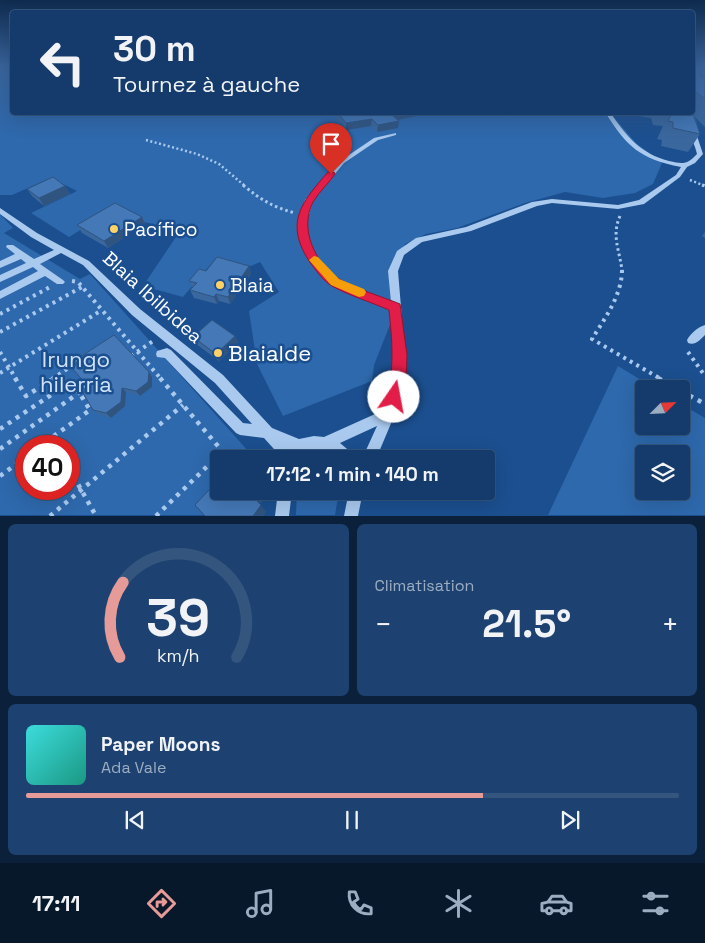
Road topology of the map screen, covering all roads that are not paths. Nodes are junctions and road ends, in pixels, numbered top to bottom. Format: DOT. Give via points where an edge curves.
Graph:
graph roads {
  1 [pos="609,115"];
  2 [pos="678,115"];
  3 [pos="394,134"];
  4 [pos="685,166"];
  5 [pos="0,210"];
  6 [pos="10,247"];
  7 [pos="61,250"];
  8 [pos="21,255"];
  9 [pos="33,263"];
  10 [pos="0,265"];
  11 [pos="46,272"];
  12 [pos="0,279"];
  13 [pos="60,282"];
  14 [pos="0,295"];
  15 [pos="395,308"];
  16 [pos="705,329"];
  17 [pos="692,340"];
  18 [pos="161,354"];
  19 [pos="389,414"];
  20 [pos="267,432"];
  21 [pos="325,443"];
  22 [pos="299,445"];
  23 [pos="283,450"];
  24 [pos="296,450"];
  25 [pos="340,450"];
  26 [pos="373,450"];
  27 [pos="284,500"];
  28 [pos="354,500"];
  29 [pos="282,516"];
  30 [pos="351,516"];
  1 -- 4 [label="street" via="632,147 656,160"];
  2 -- 4 [label="street" via="692,130 700,154"];
  3 -- 15 [label="street" via="376,139 342,162 309,200 302,225 308,251 335,282"];
  4 -- 15 [label="street" via="678,176 641,202 605,207 552,201 535,204 468,229 418,240 400,253 394,271"];
  5 -- 7 [label="street, Blaia Ibilbidea"];
  6 -- 8 [label="street"];
  7 -- 9 [label="street"];
  7 -- 20 [label="street, Blaia Ibilbidea" via="86,263 136,312 219,379"];
  8 -- 9 [label="street"];
  8 -- 10 [label="street"];
  9 -- 11 [label="street"];
  9 -- 12 [label="street"];
  11 -- 13 [label="street"];
  11 -- 14 [label="street"];
  15 -- 19 [label="street" via="399,380"];
  16 -- 17 [label="street"];
  18 -- 20 [label="street" via="167,353 240,429"];
  19 -- 21 [label="street"];
  19 -- 26 [label="street"];
  20 -- 22 [label="street, Blaia Ibilbidea"];
  20 -- 23 [label="street, Blaia Ibilbidea"];
  21 -- 22 [label="street" via="316,441"];
  21 -- 25 [label="street"];
  22 -- 24 [label="street"];
  27 -- 29 [label="street"];
  28 -- 30 [label="street"];
}
